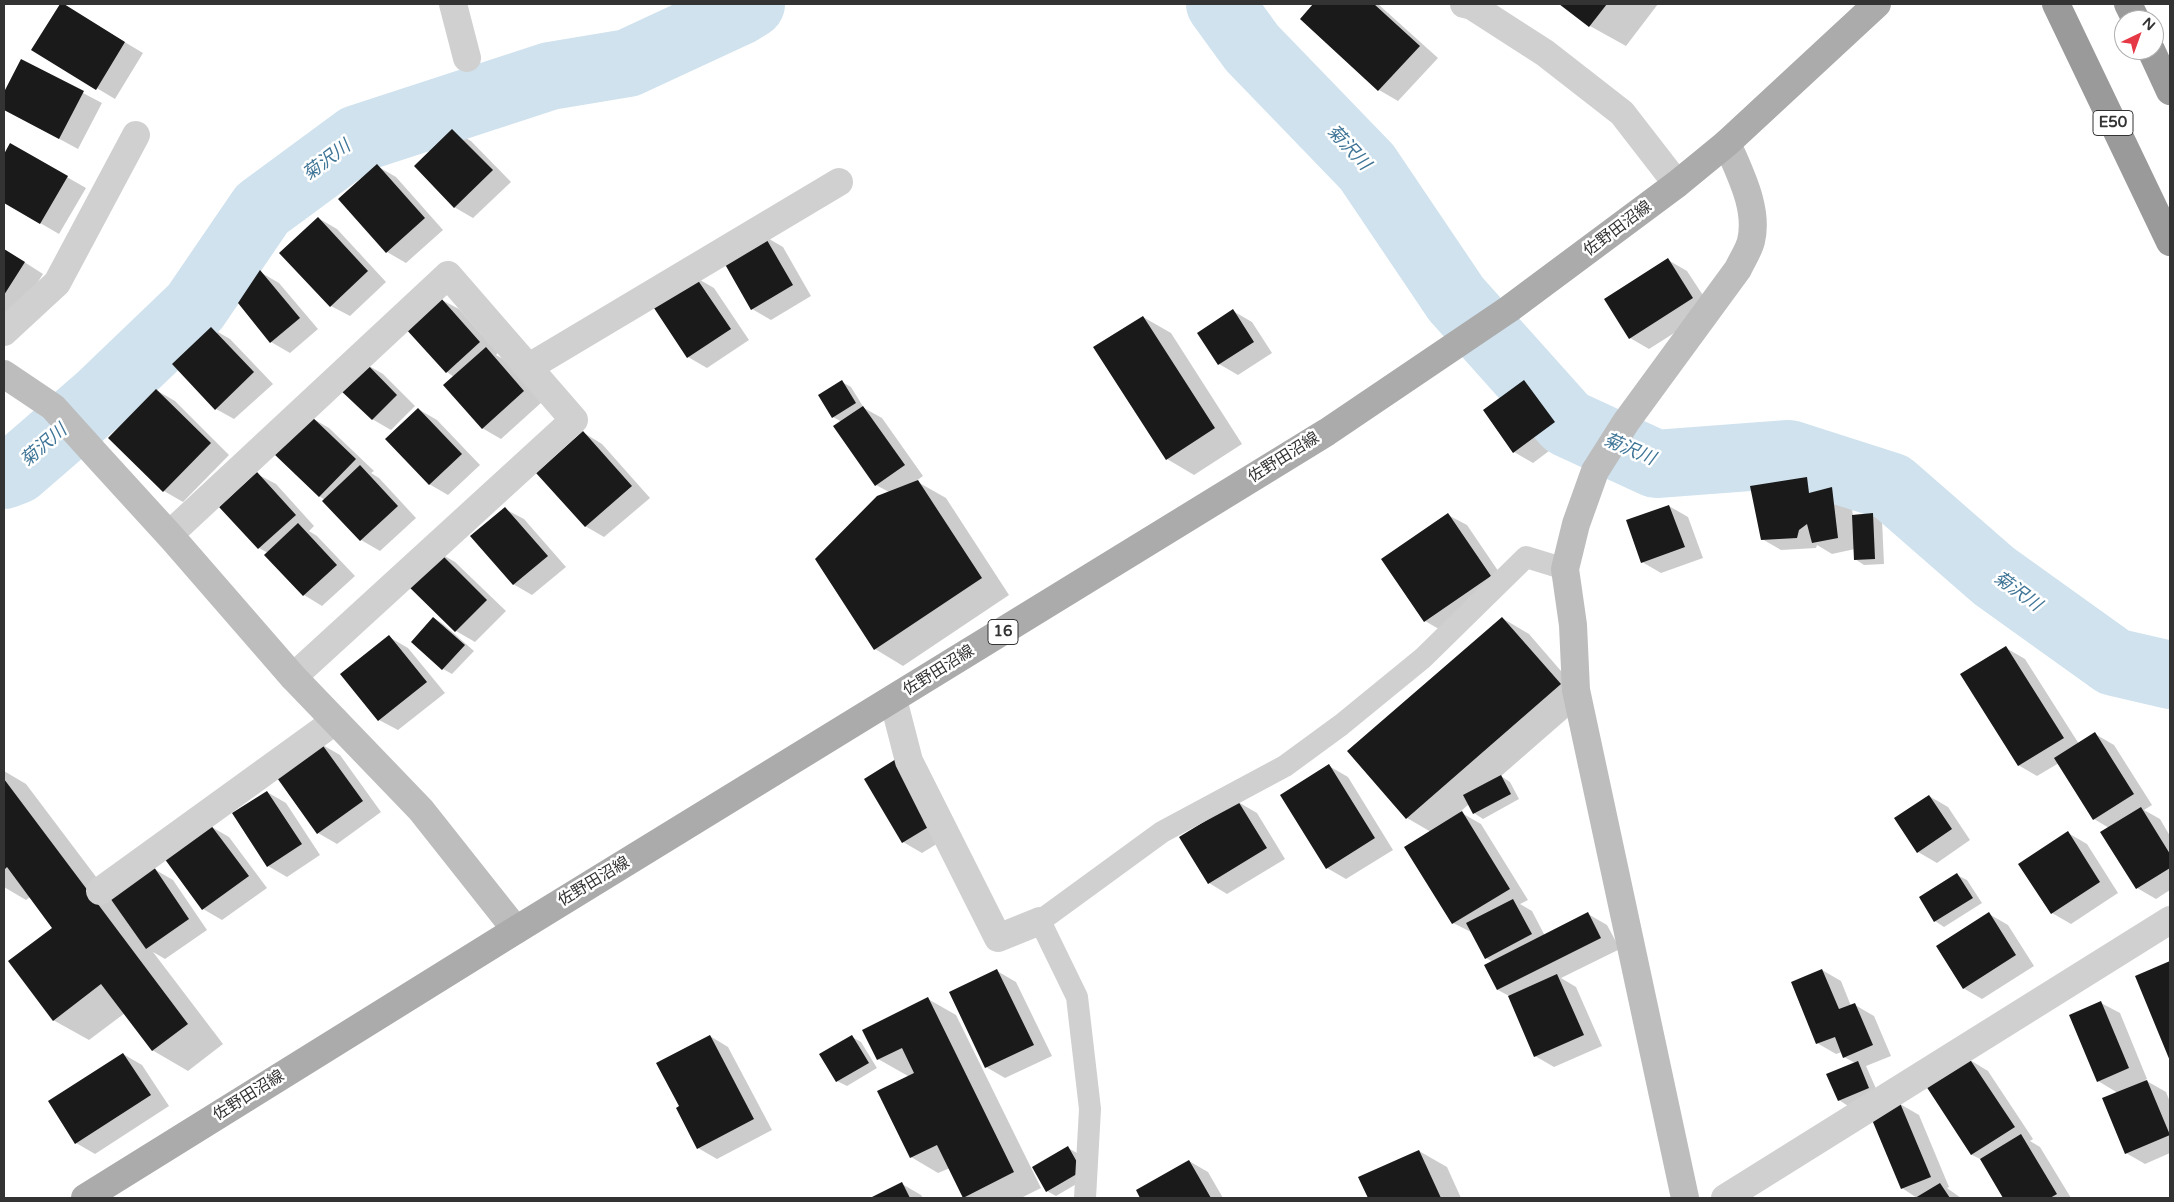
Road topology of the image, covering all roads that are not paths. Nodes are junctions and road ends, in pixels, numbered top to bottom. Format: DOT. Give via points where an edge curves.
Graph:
graph roads {
  1 [pos="453,4"];
  2 [pos="1464,4"];
  3 [pos="1877,4"];
  4 [pos="2056,4"];
  5 [pos="467,58"];
  6 [pos="2155,60"];
  7 [pos="2170,91"];
  8 [pos="136,135"];
  9 [pos="1727,143"];
  10 [pos="839,182"];
  11 [pos="1677,184"];
  12 [pos="2170,242"];
  13 [pos="4,332"];
  14 [pos="528,367"];
  15 [pos="4,374"];
  16 [pos="170,534"];
  17 [pos="1565,569"];
  18 [pos="293,677"];
  19 [pos="893,700"];
  20 [pos="335,721"];
  21 [pos="100,891"];
  22 [pos="2170,920"];
  23 [pos="1040,921"];
  24 [pos="516,930"];
  25 [pos="85,1198"];
  26 [pos="1086,1198"];
  27 [pos="1685,1198"];
  28 [pos="1725,1198"];
  1 -- 5 [label="street"];
  2 -- 11 [label="street" via="1545,53 1622,113"];
  3 -- 9 [label="main road, 佐野田沼線 / 16"];
  4 -- 12 [label="highway, E50"];
  6 -- 7 [label="highway"];
  8 -- 13 [label="street" via="57,284"];
  9 -- 11 [label="main road, 佐野田沼線 / 16"];
  9 -- 17 [label="street" via="1753,218 1751,240 1738,269 1626,422 1595,471 1576,524"];
  10 -- 14 [label="street"];
  11 -- 19 [label="main road, 佐野田沼線 / 16" via="1509,309 1327,432"];
  14 -- 16 [label="street" via="448,275"];
  14 -- 18 [label="street" via="574,420"];
  15 -- 16 [label="street" via="53,408"];
  16 -- 18 [label="street"];
  17 -- 23 [label="lane" via="1526,557 1423,658 1341,725 1285,766 1162,832"];
  17 -- 27 [label="street" via="1574,625 1576,690"];
  18 -- 20 [label="street"];
  19 -- 23 [label="street" via="909,761 998,938"];
  19 -- 24 [label="main road, 佐野田沼線 / 16"];
  20 -- 21 [label="street"];
  20 -- 24 [label="street" via="421,810"];
  22 -- 28 [label="street"];
  23 -- 26 [label="lane" via="1077,997 1090,1109"];
  24 -- 25 [label="main road, 佐野田沼線 / 16"];
}
